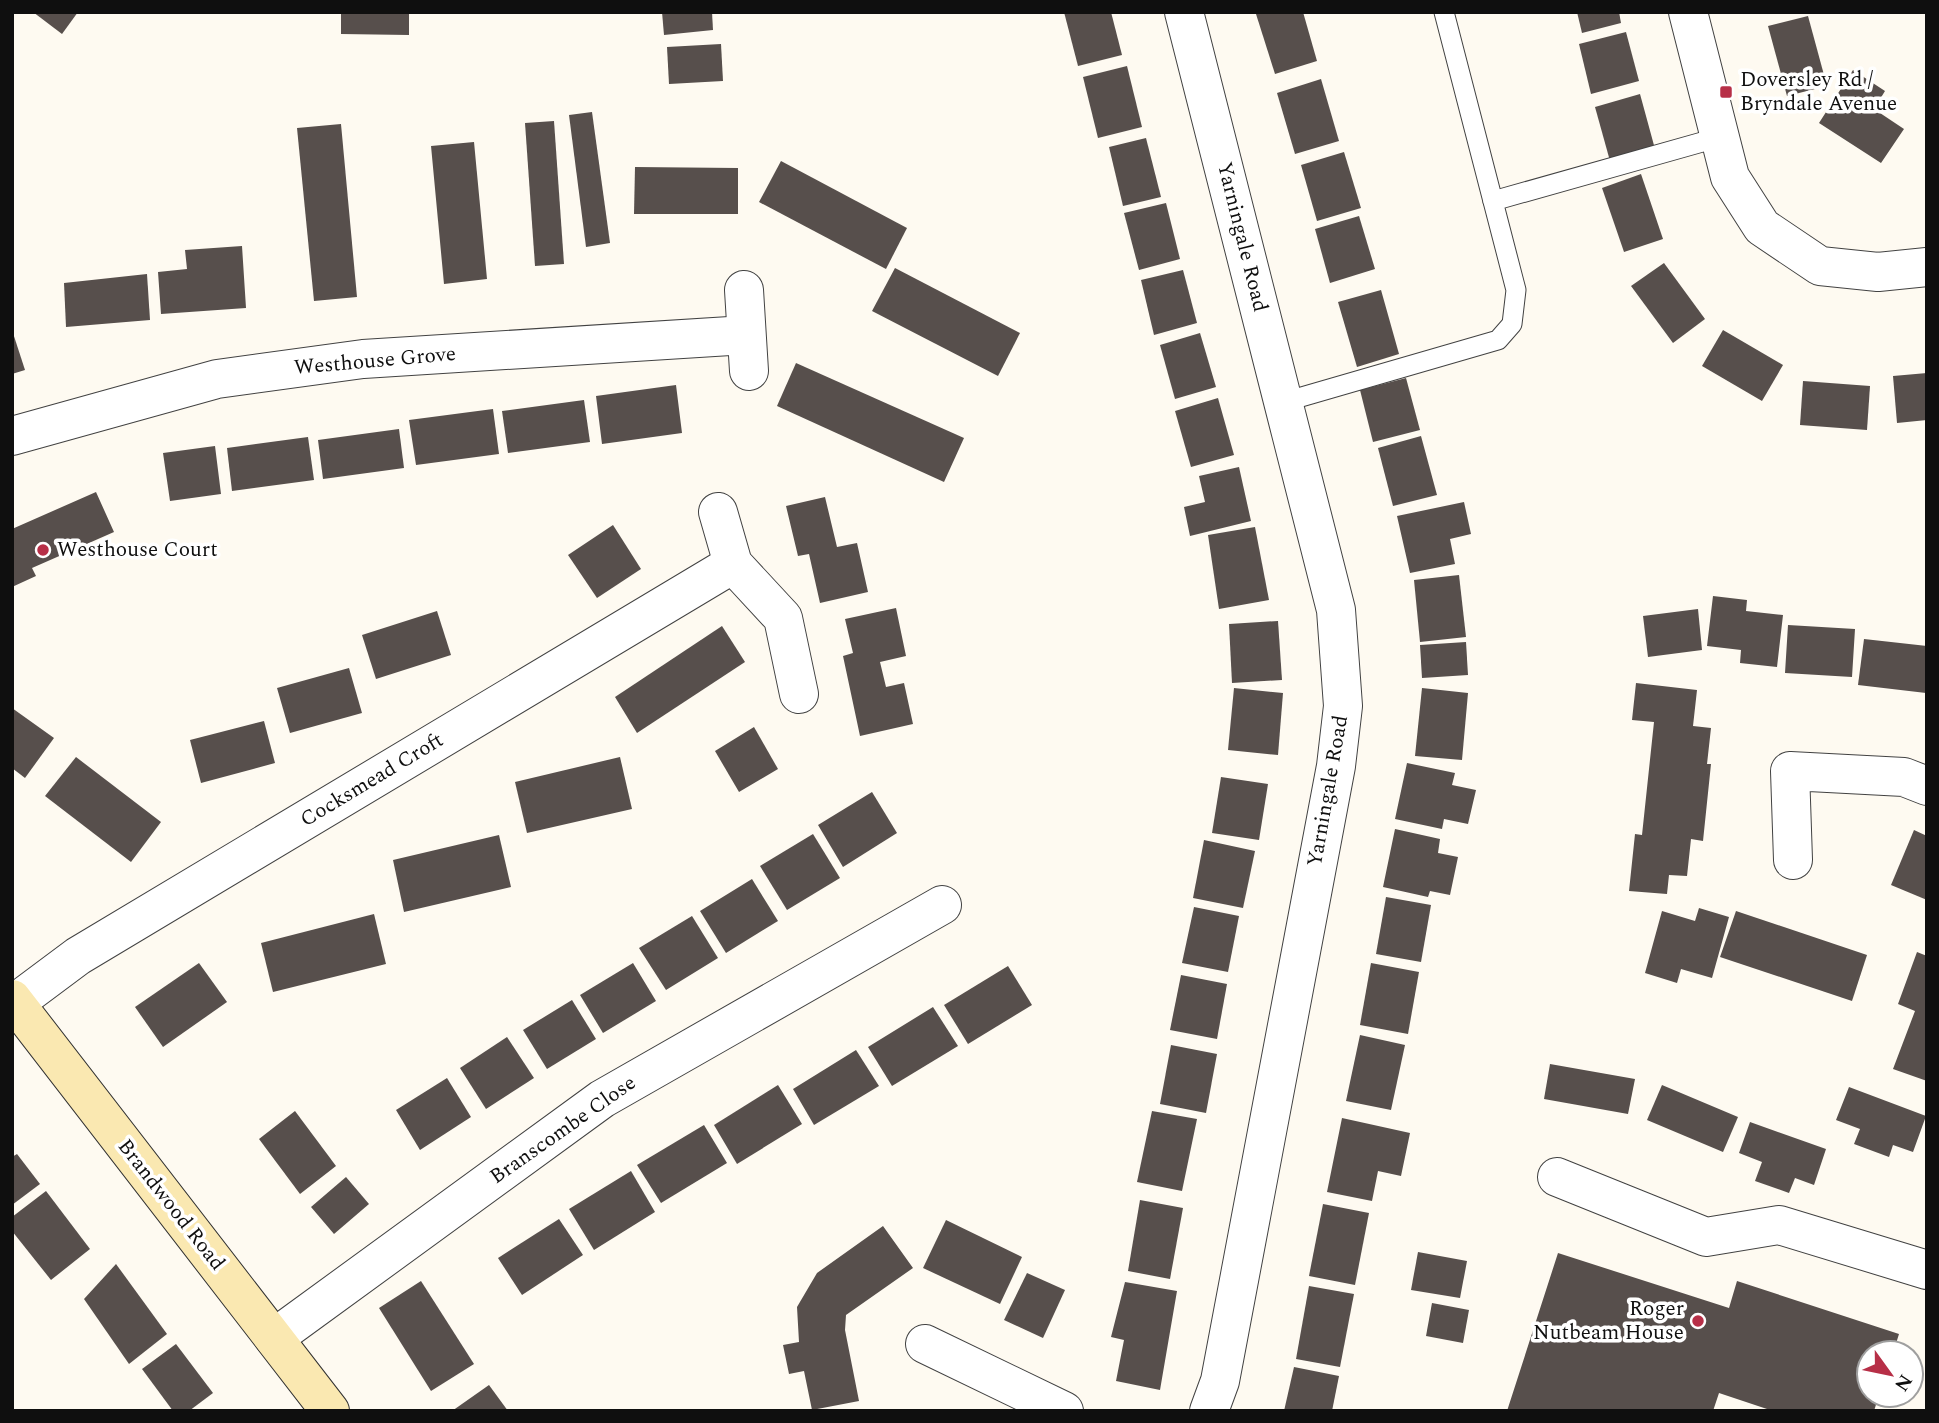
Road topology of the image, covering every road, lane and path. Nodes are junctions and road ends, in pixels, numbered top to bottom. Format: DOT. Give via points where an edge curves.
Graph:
graph roads {
  1 [pos="1184,12"];
  2 [pos="1444,12"];
  3 [pos="1688,12"];
  4 [pos="1720,137"];
  5 [pos="1493,201"];
  6 [pos="1927,267"];
  7 [pos="744,290"];
  8 [pos="1284,402"];
  9 [pos="12,436"];
  10 [pos="718,512"];
  11 [pos="733,564"];
  12 [pos="799,694"];
  13 [pos="1927,786"];
  14 [pos="1793,860"];
  15 [pos="942,905"];
  16 [pos="14,1001"];
  17 [pos="1557,1177"];
  18 [pos="1927,1270"];
  19 [pos="274,1338"];
  20 [pos="925,1344"];
  21 [pos="330,1411"];
  22 [pos="1064,1411"];
  23 [pos="1209,1411"];
  1 -- 8 [label="street, Yarningale Road"];
  2 -- 5 [label="lane"];
  3 -- 4 [label="street"];
  4 -- 5 [label="lane"];
  4 -- 6 [label="street" via="1730,177 1762,227 1789,246 1820,265 1878,272"];
  5 -- 8 [label="lane" via="1516,290 1515,312 1504,335"];
  7 -- 9 [label="street, Westhouse Grove" via="747,353 363,359 217,379"];
  8 -- 23 [label="street, Yarningale Road" via="1336,610 1343,706 1336,766 1262,1165 1220,1381"];
  10 -- 11 [label="street"];
  11 -- 12 [label="street" via="783,618"];
  11 -- 16 [label="street, Cocksmead Croft" via="78,956"];
  13 -- 14 [label="street" via="1904,777 1790,771"];
  15 -- 19 [label="street, Branscombe Close" via="602,1099"];
  16 -- 19 [label="street, Brandwood Road"];
  17 -- 18 [label="street" via="1706,1237 1779,1225"];
  19 -- 21 [label="street, Brandwood Road"];
  20 -- 22 [label="street"];
}
